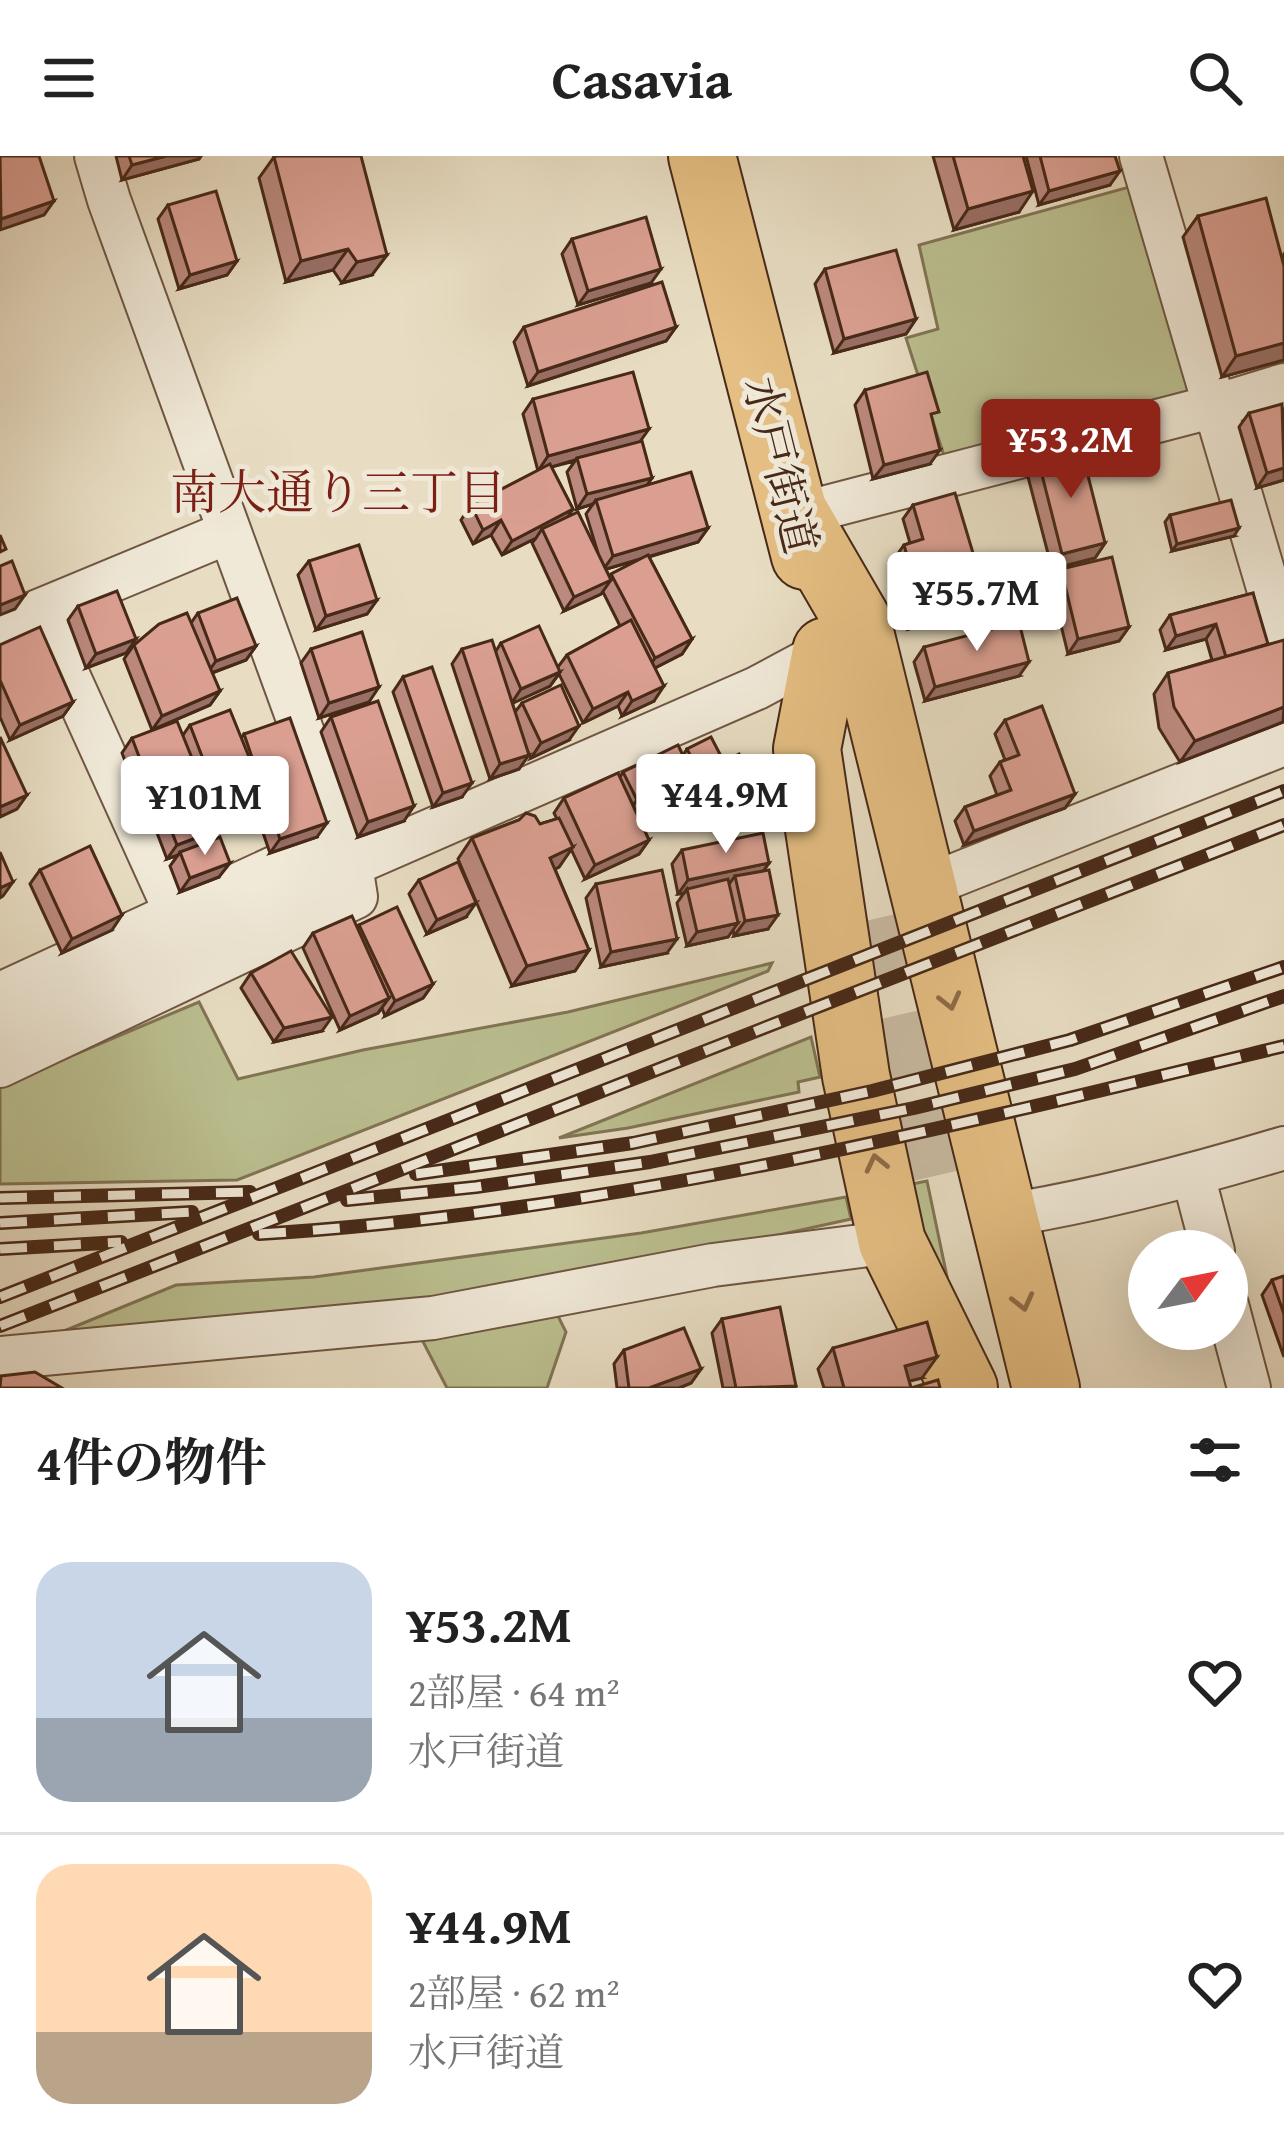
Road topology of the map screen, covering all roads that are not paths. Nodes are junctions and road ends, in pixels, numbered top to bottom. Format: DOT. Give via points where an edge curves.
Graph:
graph roads {
  1 [pos="96,156"];
  2 [pos="702,156"];
  3 [pos="1141,156"];
  4 [pos="1284,385"];
  5 [pos="1215,406"];
  6 [pos="796,514"];
  7 [pos="229,532"];
  8 [pos="19,619"];
  9 [pos="1284,642"];
  10 [pos="826,651"];
  11 [pos="1284,744"];
  12 [pos="345,851"];
  13 [pos="904,902"];
  14 [pos="176,913"];
  15 [pos="0,994"];
  16 [pos="0,1029"];
  17 [pos="0,1066"];
  18 [pos="1284,1148"];
  19 [pos="1193,1175"];
  20 [pos="947,1177"];
  21 [pos="1001,1216"];
  22 [pos="1207,1230"];
  23 [pos="892,1242"];
  24 [pos="1239,1350"];
  25 [pos="0,1358"];
  26 [pos="964,1388"];
  27 [pos="1004,1388"];
  28 [pos="1046,1388"];
  29 [pos="1249,1388"];
  1 -- 7 [label="street"];
  2 -- 6 [label="main road, 水戸街道"];
  3 -- 5 [label="street"];
  4 -- 5 [label="street"];
  5 -- 6 [label="street"];
  5 -- 9 [label="street"];
  6 -- 10 [label="main road, 水戸街道"];
  6 -- 13 [label="main road" via="857,620"];
  7 -- 8 [label="street"];
  7 -- 12 [label="street"];
  8 -- 14 [label="street"];
  10 -- 12 [label="street" via="757,688"];
  10 -- 13 [label="main road, 水戸街道"];
  23 -- 10 [label="main road, one-way" via="856,1076 806,749"];
  11 -- 13 [label="street"];
  12 -- 14 [label="street"];
  12 -- 16 [label="street"];
  12 -- 17 [label="street" via="356,897"];
  13 -- 21 [label="main road, one-way"];
  14 -- 15 [label="street"];
  18 -- 19 [label="street"];
  19 -- 21 [label="street"];
  19 -- 22 [label="street"];
  20 -- 27 [label="main road"];
  21 -- 28 [label="main road, one-way"];
  23 -- 25 [label="street" via="713,1264 433,1318"];
  23 -- 26 [label="main road"];
  24 -- 29 [label="street"];
}
